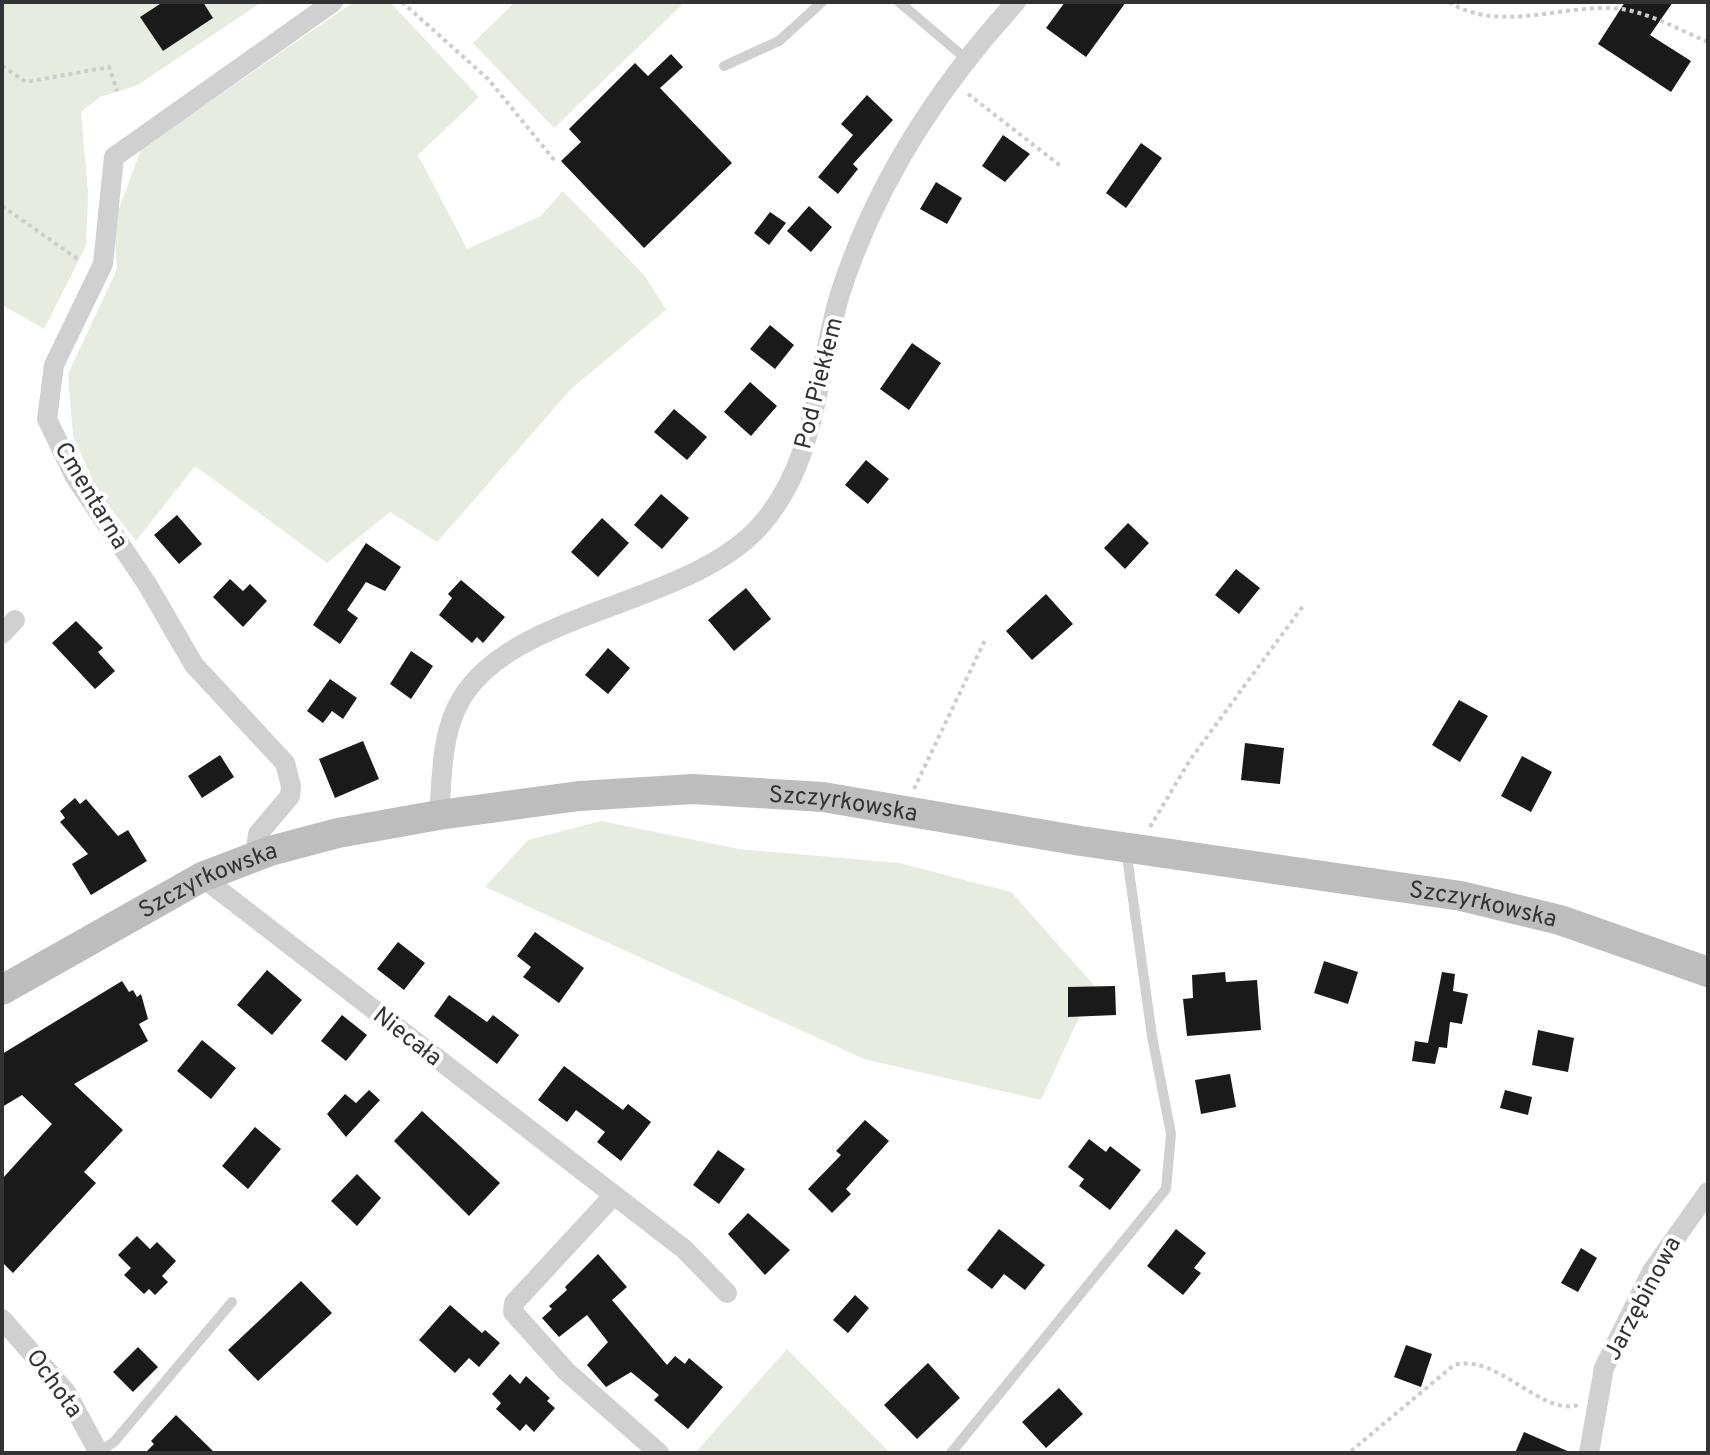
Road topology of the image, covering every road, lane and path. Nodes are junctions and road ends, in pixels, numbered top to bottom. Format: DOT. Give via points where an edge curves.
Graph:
graph roads {
  1 [pos="333,2"];
  2 [pos="402,2"];
  3 [pos="822,2"];
  4 [pos="899,2"];
  5 [pos="1016,2"];
  6 [pos="1449,2"];
  7 [pos="1708,42"];
  8 [pos="965,58"];
  9 [pos="2,66"];
  10 [pos="724,66"];
  11 [pos="950,80"];
  12 [pos="117,91"];
  13 [pos="555,161"];
  14 [pos="1062,167"];
  15 [pos="2,206"];
  16 [pos="79,260"];
  17 [pos="1303,606"];
  18 [pos="985,640"];
  19 [pos="905,810"];
  20 [pos="439,815"];
  21 [pos="1132,848"];
  22 [pos="255,856"];
  23 [pos="202,877"];
  24 [pos="1708,972"];
  25 [pos="2,990"];
  26 [pos="1708,1192"];
  27 [pos="614,1195"];
  28 [pos="727,1293"];
  29 [pos="232,1302"];
  30 [pos="2,1319"];
  31 [pos="1596,1406"];
  32 [pos="1351,1451"];
  33 [pos="99,1452"];
  34 [pos="659,1453"];
  35 [pos="951,1453"];
  36 [pos="1589,1453"];
  1 -- 22 [label="street, Cmentarna" via="114,157 103,264 54,365 47,419 75,477 194,665 285,763 290,796 258,834"];
  2 -- 13 [label="path" via="488,79"];
  3 -- 10 [label="lane" via="779,41"];
  4 -- 8 [label="lane"];
  5 -- 8 [label="street, Pod Piekłem"];
  6 -- 7 [label="path" via="1478,16 1507,18 1630,10"];
  8 -- 11 [label="street, Pod Piekłem"];
  9 -- 12 [label="path" via="26,82 109,67"];
  11 -- 14 [label="path"];
  11 -- 20 [label="street, Pod Piekłem" via="916,131 860,242 840,294 805,446 778,502 759,527 691,574 533,640 491,664 469,685 447,732"];
  15 -- 16 [label="path"];
  17 -- 21 [label="path"];
  18 -- 19 [label="path"];
  19 -- 20 [label="main road, Szczyrkowska" via="784,793 693,789 579,796"];
  19 -- 21 [label="main road, Szczyrkowska"];
  20 -- 22 [label="main road, Szczyrkowska" via="338,833"];
  21 -- 24 [label="main road, Szczyrkowska" via="1497,903"];
  21 -- 35 [label="lane" via="1152,1036 1171,1134 1166,1189"];
  22 -- 23 [label="main road, Szczyrkowska"];
  23 -- 25 [label="main road, Szczyrkowska"];
  23 -- 27 [label="street, Niecała"];
  26 -- 31 [label="street, Jarzębinowa" via="1652,1271 1604,1368"];
  27 -- 28 [label="street, Niecała" via="684,1249"];
  27 -- 34 [label="street" via="514,1303 513,1312 566,1371"];
  29 -- 33 [label="lane" via="114,1442"];
  30 -- 33 [label="street, Ochota" via="66,1392"];
  31 -- 32 [label="path" via="1556,1403 1466,1362 1454,1365"];
  31 -- 36 [label="street"];
}
